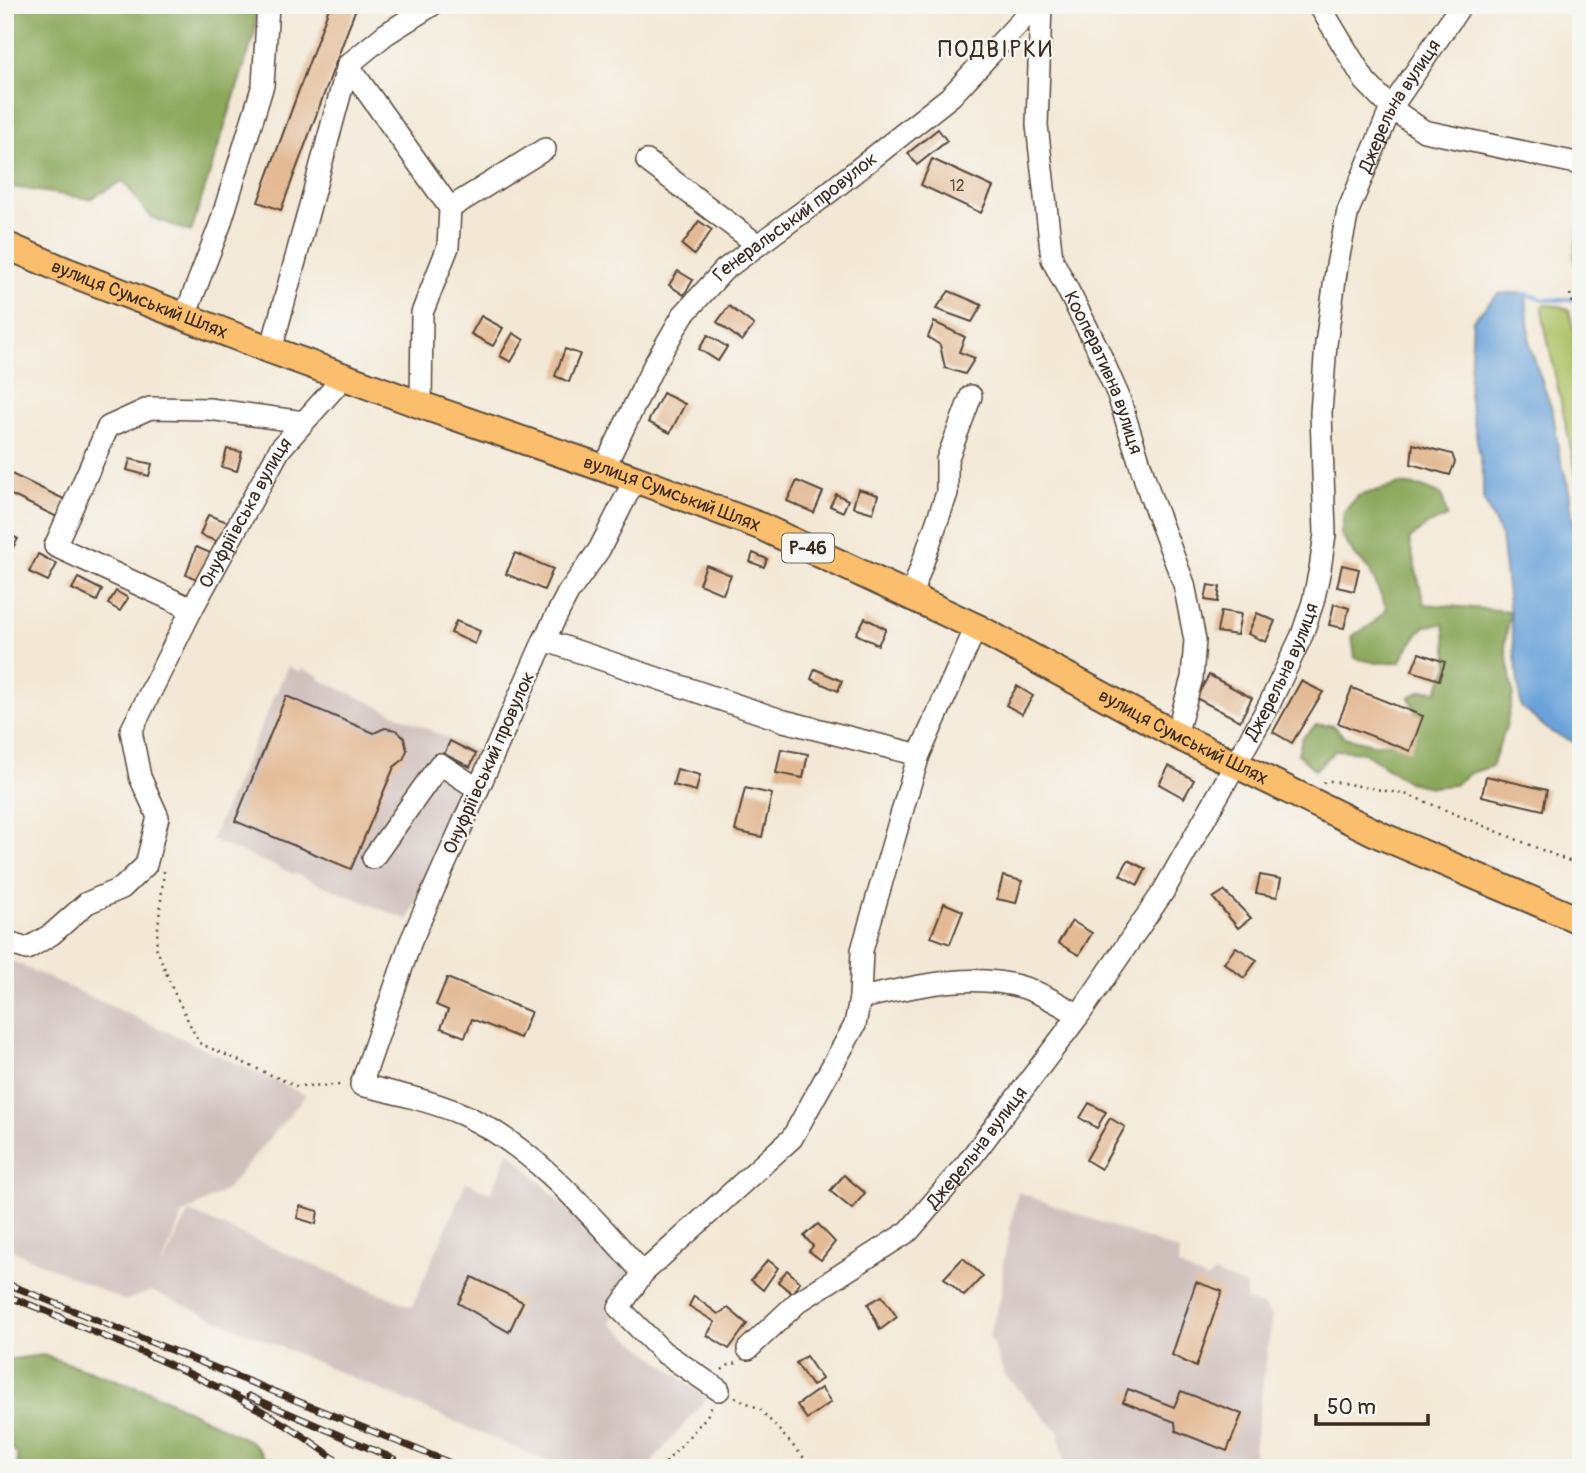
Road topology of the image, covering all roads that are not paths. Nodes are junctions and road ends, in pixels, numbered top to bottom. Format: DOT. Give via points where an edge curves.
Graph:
graph roads {
  1 [pos="268,5"];
  2 [pos="432,5"];
  3 [pos="1039,5"];
  4 [pos="1319,5"];
  5 [pos="1461,5"];
  6 [pos="348,65"];
  7 [pos="1391,108"];
  8 [pos="545,149"];
  9 [pos="647,161"];
  10 [pos="1581,164"];
  11 [pos="450,208"];
  12 [pos="5,245"];
  13 [pos="758,245"];
  14 [pos="185,316"];
  15 [pos="271,350"];
  16 [pos="344,377"];
  17 [pos="971,396"];
  18 [pos="421,405"];
  19 [pos="304,422"];
  20 [pos="604,468"];
  21 [pos="635,479"];
  22 [pos="911,596"];
  23 [pos="192,609"];
  24 [pos="976,627"];
  25 [pos="544,640"];
  26 [pos="1175,735"];
  27 [pos="919,755"];
  28 [pos="1236,766"];
  29 [pos="474,786"];
  30 [pos="373,859"];
  31 [pos="1581,921"];
  32 [pos="5,942"];
  33 [pos="860,998"];
  34 [pos="1079,1015"];
  35 [pos="643,1273"];
  36 [pos="748,1349"];
  37 [pos="719,1390"];
  1 -- 14 [label="street" via="263,86 220,225"];
  2 -- 6 [label="street"];
  3 -- 13 [label="street, Генеральський провулок" via="951,96"];
  3 -- 26 [label="street, Кооперативна вулиця" via="1037,125 1052,259 1118,396 1184,584 1195,640 1192,678"];
  4 -- 7 [label="street" via="1365,81"];
  5 -- 7 [label="street, Джерельна вулиця"];
  6 -- 11 [label="street"];
  6 -- 15 [label="street"];
  7 -- 10 [label="street" via="1424,131"];
  7 -- 28 [label="street, Джерельна вулиця" via="1348,211 1337,265 1321,413 1325,534 1313,602 1302,635"];
  8 -- 11 [label="street"];
  9 -- 13 [label="street"];
  11 -- 18 [label="street" via="448,247 422,313"];
  12 -- 14 [label="main road, вулиця Сумський Шлях / Р-46"];
  13 -- 20 [label="street, Генеральський провулок" via="724,270 683,315"];
  14 -- 15 [label="main road, вулиця Сумський Шлях / Р-46"];
  15 -- 16 [label="main road, вулиця Сумський Шлях / Р-46"];
  16 -- 18 [label="main road, вулиця Сумський Шлях / Р-46"];
  16 -- 19 [label="street, Онуфріївська вулиця"];
  17 -- 22 [label="street" via="947,460 947,493"];
  18 -- 20 [label="main road, вулиця Сумський Шлях / Р-46"];
  19 -- 23 [label="street, Онуфріївська вулиця" via="280,449"];
  19 -- 23 [label="street, Онуфріївська вулиця" via="209,409 150,408 108,427 55,547"];
  20 -- 21 [label="main road, вулиця Сумський Шлях / Р-46"];
  21 -- 22 [label="main road, вулиця Сумський Шлях / Р-46" via="760,526"];
  21 -- 25 [label="street, Онуфріївський провулок" via="599,550 568,593"];
  22 -- 24 [label="main road, вулиця Сумський Шлях / Р-46"];
  23 -- 32 [label="street, Онуфріївська вулиця" via="131,731 140,776 158,817 146,865 122,888 87,903 27,949"];
  24 -- 26 [label="main road, вулиця Сумський Шлях / Р-46"];
  24 -- 27 [label="street"];
  25 -- 27 [label="street" via="784,721"];
  25 -- 29 [label="street, Онуфріївський провулок"];
  26 -- 28 [label="main road, вулиця Сумський Шлях / Р-46"];
  27 -- 33 [label="street" via="862,950"];
  28 -- 31 [label="main road, вулиця Сумський Шлях / Р-46" via="1382,836"];
  28 -- 34 [label="street, Джерельна вулиця" via="1163,892"];
  29 -- 30 [label="street" via="440,764"];
  29 -- 35 [label="street, Онуфріївський провулок" via="411,941 361,1085 463,1115 500,1136 570,1194"];
  33 -- 34 [label="street" via="960,980 994,980 1028,989"];
  33 -- 35 [label="street" via="855,1026 792,1138"];
  34 -- 36 [label="street, Джерельна вулиця" via="967,1163 909,1231 798,1302"];
  35 -- 37 [label="street" via="619,1308 663,1352"];
}
